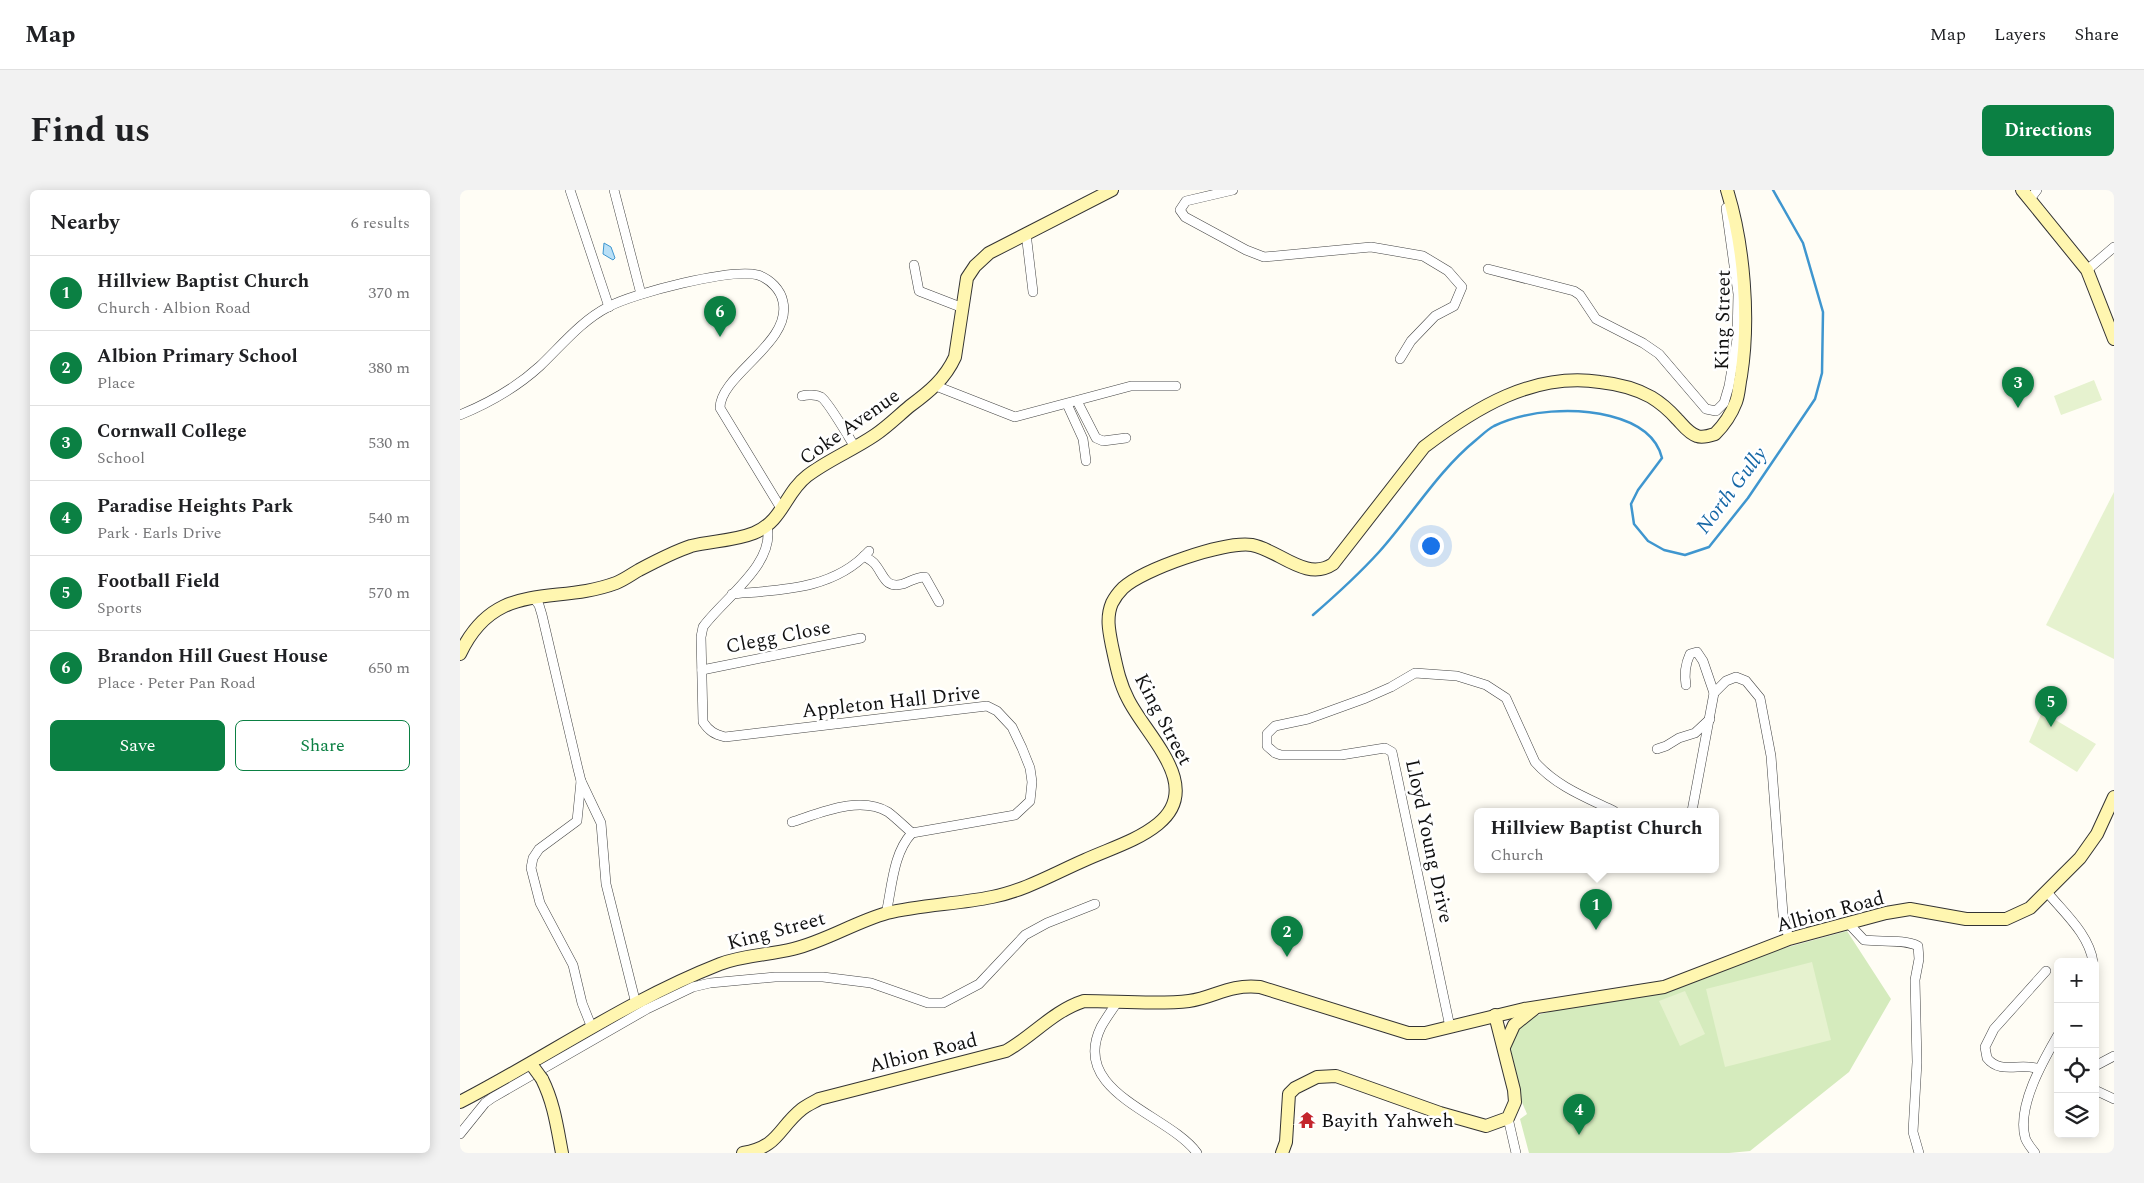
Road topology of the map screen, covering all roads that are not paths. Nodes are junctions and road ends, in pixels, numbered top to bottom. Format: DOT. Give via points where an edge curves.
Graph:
graph roads {
  1 [pos="570,190"];
  2 [pos="614,190"];
  3 [pos="1112,190"];
  4 [pos="1234,190"];
  5 [pos="1726,190"];
  6 [pos="2030,193"];
  7 [pos="1026,233"];
  8 [pos="2114,247"];
  9 [pos="914,265"];
  10 [pos="1488,269"];
  11 [pos="2087,270"];
  12 [pos="1033,292"];
  13 [pos="641,294"];
  14 [pos="608,307"];
  15 [pos="964,308"];
  16 [pos="2114,339"];
  17 [pos="1400,359"];
  18 [pos="936,386"];
  19 [pos="1176,386"];
  20 [pos="802,396"];
  21 [pos="1077,401"];
  22 [pos="1067,404"];
  23 [pos="460,415"];
  24 [pos="1126,438"];
  25 [pos="855,447"];
  26 [pos="1086,461"];
  27 [pos="782,510"];
  28 [pos="767,526"];
  29 [pos="732,594"];
  30 [pos="533,597"];
  31 [pos="939,602"];
  32 [pos="861,638"];
  33 [pos="460,654"];
  34 [pos="702,670"];
  35 [pos="1686,685"];
  36 [pos="1714,692"];
  37 [pos="1710,719"];
  38 [pos="1657,749"];
  39 [pos="581,781"];
  40 [pos="2114,799"];
  41 [pos="1608,808"];
  42 [pos="1692,808"];
  43 [pos="792,822"];
  44 [pos="912,832"];
  45 [pos="2048,892"];
  46 [pos="1095,904"];
  47 [pos="886,914"];
  48 [pos="1850,924"];
  49 [pos="1789,940"];
  50 [pos="2092,958"];
  51 [pos="2046,972"];
  52 [pos="1118,1001"];
  53 [pos="636,1004"];
  54 [pos="1536,1007"];
  55 [pos="1500,1014"];
  56 [pos="1450,1027"];
  57 [pos="592,1028"];
  58 [pos="2054,1043"];
  59 [pos="1504,1047"];
  60 [pos="2114,1056"];
  61 [pos="2099,1064"];
  62 [pos="531,1066"];
  63 [pos="2039,1068"];
  64 [pos="2099,1092"];
  65 [pos="2114,1099"];
  66 [pos="460,1102"];
  67 [pos="1508,1118"];
  68 [pos="460,1134"];
  69 [pos="562,1153"];
  70 [pos="743,1153"];
  71 [pos="1197,1153"];
  72 [pos="1282,1153"];
  73 [pos="1516,1153"];
  74 [pos="1919,1153"];
  75 [pos="2035,1153"];
  1 -- 14 [label="street"];
  2 -- 13 [label="street"];
  3 -- 7 [label="street, Coke Avenue"];
  4 -- 17 [label="street" via="1186,201 1180,210 1185,217 1264,257 1371,247 1423,256 1448,271 1462,287 1454,306 1435,316 1411,340"];
  5 -- 10 [label="street" via="1738,294 1738,339 1724,403 1716,411 1706,409 1659,354 1596,319 1574,291"];
  5 -- 47 [label="street, King Street" via="1735,214 1741,255 1744,352 1736,400 1730,416 1715,434 1698,437 1689,432 1665,406 1631,388 1591,380 1543,383 1488,404 1424,447 1327,568 1310,570 1255,546 1240,545 1207,550 1135,579 1124,587 1110,606 1109,633 1117,673 1128,700 1166,758 1176,780 1176,797 1171,810 1158,824 1138,836 1011,892"];
  6 -- 11 [label="street"];
  7 -- 12 [label="street"];
  7 -- 15 [label="street, Coke Avenue" via="989,252 975,266 967,278"];
  8 -- 11 [label="street"];
  9 -- 15 [label="street" via="919,291"];
  11 -- 16 [label="street"];
  13 -- 14 [label="street"];
  13 -- 27 [label="street" via="739,273 759,275 778,289 784,303 779,326 766,347 727,387 720,401 723,414"];
  14 -- 23 [label="street" via="576,330 518,384 491,402"];
  15 -- 18 [label="street, Coke Avenue" via="950,369"];
  18 -- 22 [label="street" via="1015,417"];
  18 -- 25 [label="street, Coke Avenue"];
  19 -- 21 [label="street" via="1130,386"];
  20 -- 25 [label="street" via="821,397"];
  21 -- 22 [label="street"];
  21 -- 24 [label="street" via="1096,438 1103,441"];
  22 -- 26 [label="street" via="1084,438"];
  25 -- 27 [label="street, Coke Avenue" via="806,477"];
  27 -- 28 [label="street, Coke Avenue"];
  28 -- 29 [label="street, Appleton Hall Drive" via="768,543 758,565"];
  28 -- 30 [label="street, Coke Avenue" via="753,534 691,546 617,583"];
  29 -- 31 [label="street" via="798,588 833,578 866,553 885,581 893,585 925,577"];
  29 -- 34 [label="street, Appleton Hall Drive" via="703,627"];
  30 -- 33 [label="street, Coke Avenue" via="510,602 488,617 473,630"];
  30 -- 39 [label="street" via="542,615"];
  32 -- 34 [label="street, Clegg Close"];
  34 -- 44 [label="street, Appleton Hall Drive" via="703,722 714,734 724,737 987,706 997,711 1012,727 1030,768 1030,801 1015,816"];
  35 -- 36 [label="street" via="1687,662 1690,654 1697,652"];
  36 -- 37 [label="street"];
  36 -- 49 [label="street" via="1736,677 1746,681 1760,698 1771,756 1783,914"];
  37 -- 38 [label="street" via="1695,733"];
  37 -- 42 [label="street"];
  39 -- 53 [label="street" via="601,823 606,884"];
  39 -- 57 [label="street" via="577,821 539,849 531,868 540,903 573,965"];
  40 -- 45 [label="street, Albion Road" via="2097,834 2080,858"];
  41 -- 56 [label="street, Lloyd Young Drive" via="1559,784 1542,770 1535,762 1506,698 1486,685 1457,676 1414,673 1391,688 1308,719 1274,726 1267,734 1267,746 1281,755 1341,755 1386,748 1392,752"];
  43 -- 44 [label="street" via="852,805 870,806 887,812"];
  44 -- 47 [label="street" via="899,853"];
  45 -- 48 [label="street, Albion Road" via="2030,908 2006,919 1966,919 1910,909"];
  45 -- 50 [label="street" via="2084,937"];
  46 -- 68 [label="street" via="1025,935 979,984 943,1003 928,1003 871,982 823,977 727,980 693,987 647,1009 492,1098"];
  47 -- 53 [label="street, King Street" via="819,941 722,964"];
  48 -- 49 [label="street, Albion Road"];
  48 -- 74 [label="street" via="1864,940 1909,942 1918,946 1913,1132"];
  49 -- 54 [label="street, Albion Road" via="1664,987"];
  51 -- 63 [label="street" via="1994,1029 1985,1047 1987,1058 1997,1066"];
  52 -- 56 [label="street, Albion Road" via="1190,1001 1229,988 1260,986 1408,1033"];
  52 -- 70 [label="street, Albion Road" via="1068,1006 1006,1051 819,1099 802,1110 772,1142"];
  52 -- 71 [label="street" via="1101,1028 1096,1043 1096,1059 1101,1074 1122,1098 1171,1129"];
  53 -- 57 [label="street, King Street"];
  54 -- 55 [label="street, Albion Road"];
  54 -- 59 [label="street" via="1514,1025"];
  55 -- 56 [label="street, Albion Road"];
  55 -- 59 [label="street"];
  57 -- 62 [label="street, King Street"];
  58 -- 63 [label="street"];
  59 -- 67 [label="street" via="1515,1102"];
  60 -- 61 [label="street"];
  62 -- 66 [label="street, King Street"];
  62 -- 69 [label="street, bridge" via="550,1096"];
  63 -- 75 [label="street" via="2027,1104 2024,1126 2025,1138"];
  64 -- 65 [label="street"];
  67 -- 72 [label="street" via="1486,1126 1336,1076 1317,1077 1289,1094 1286,1142"];
  67 -- 73 [label="street"];
}
